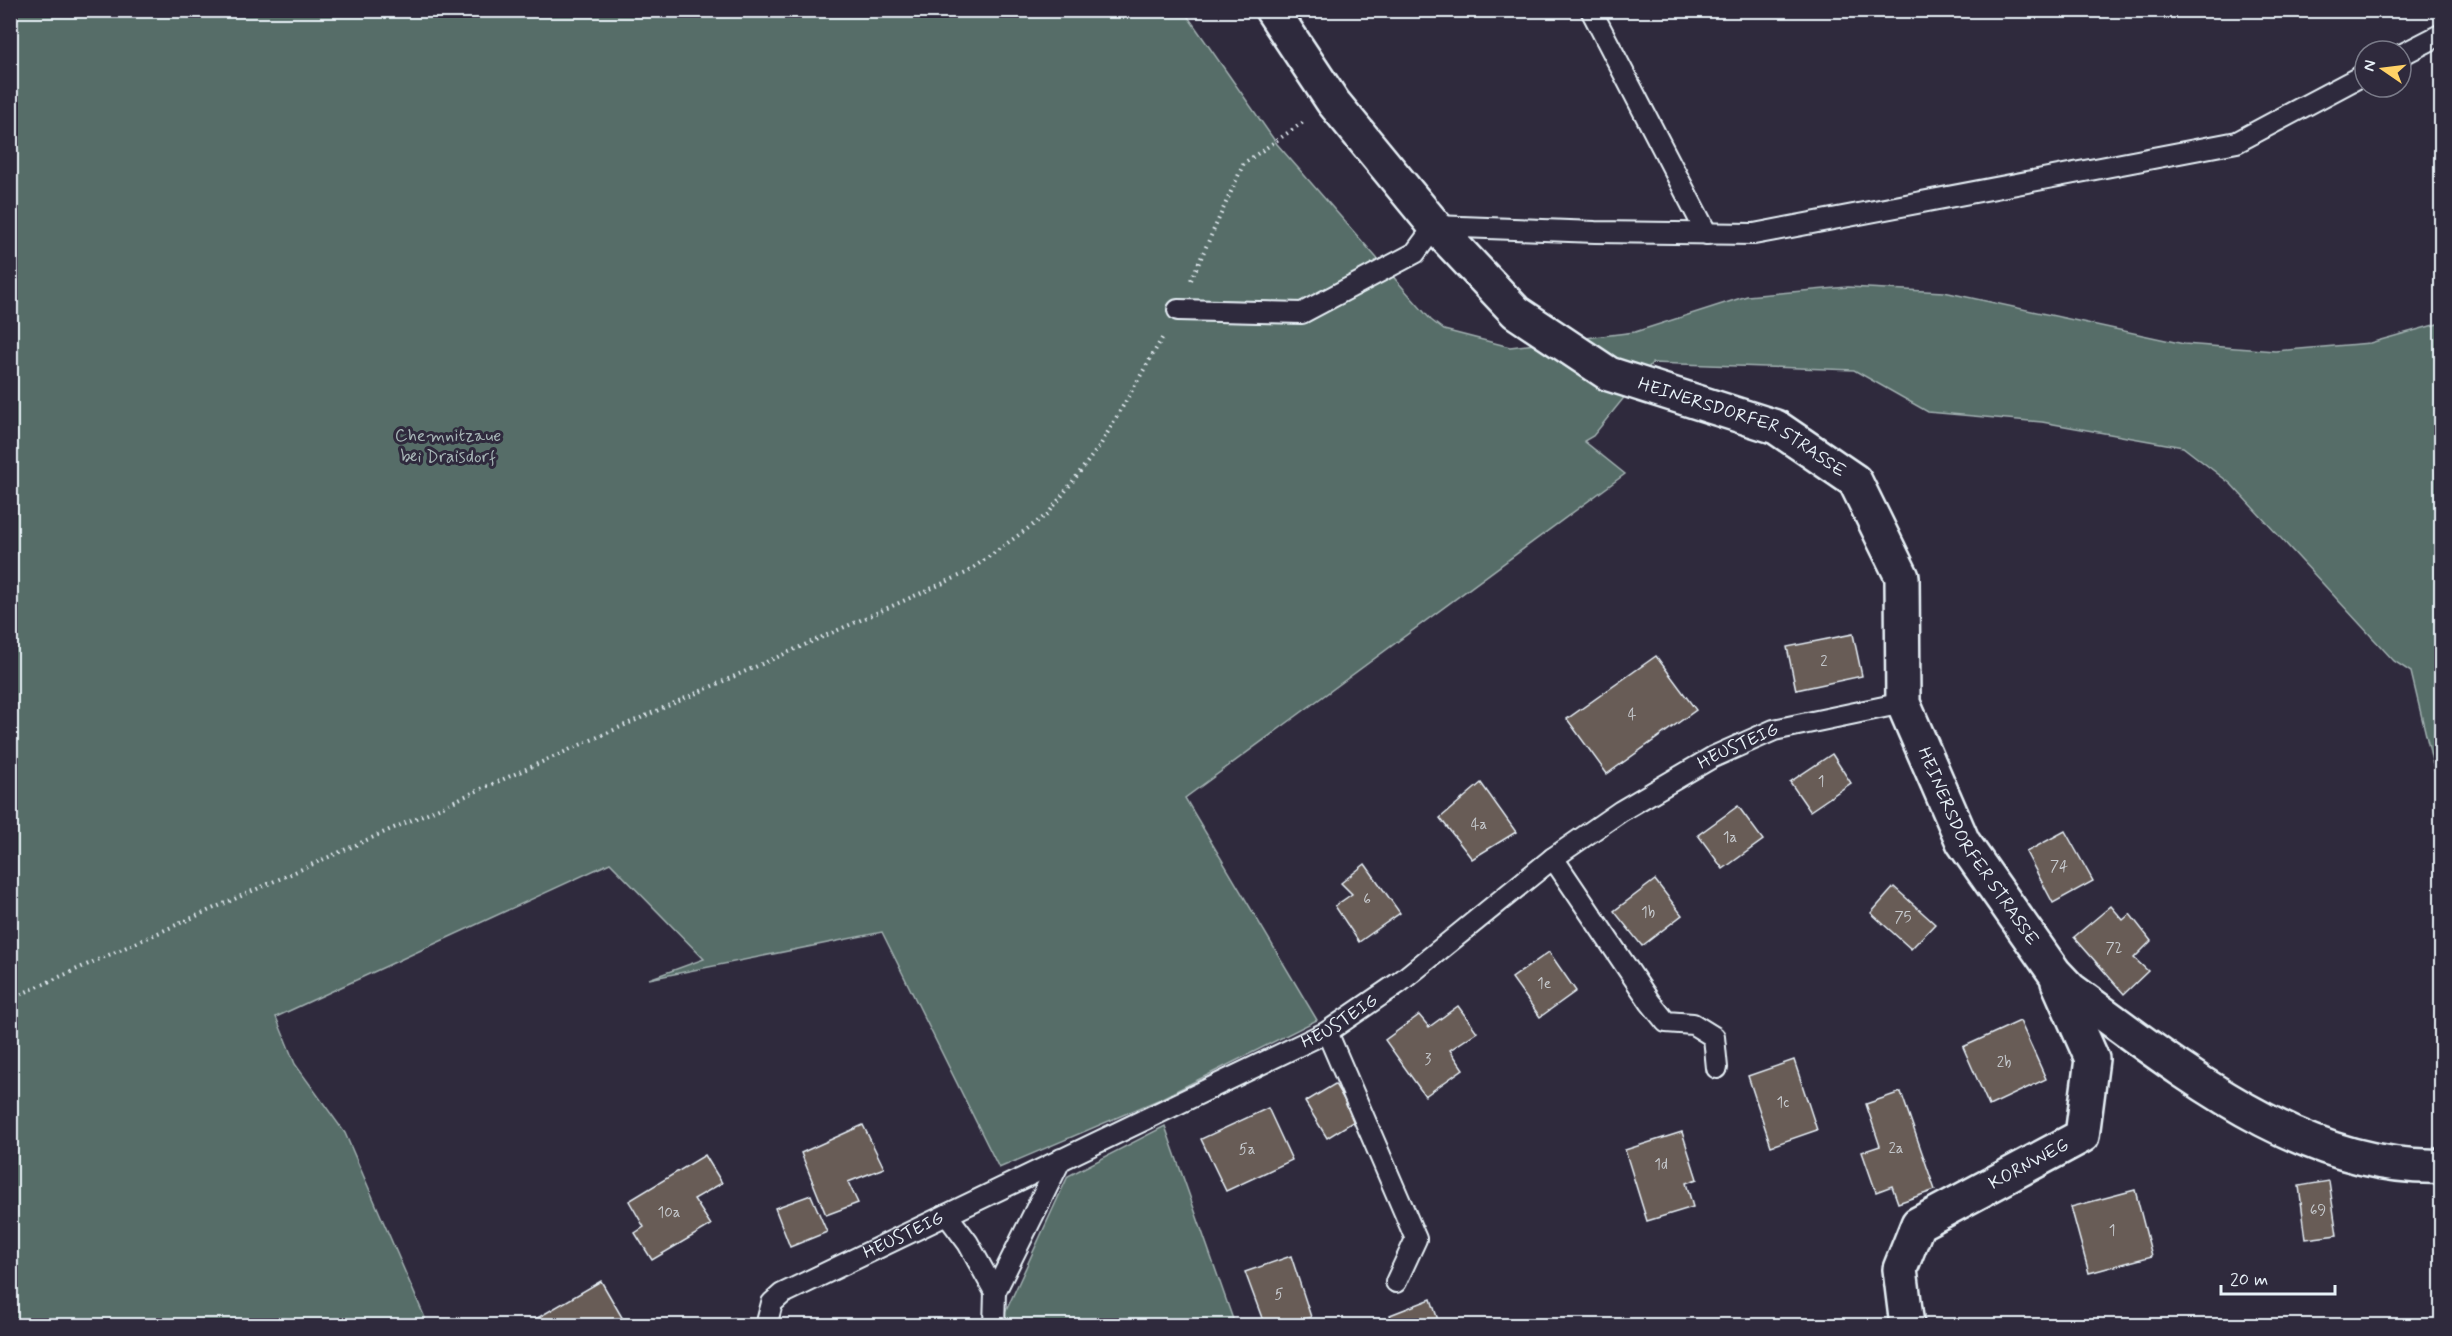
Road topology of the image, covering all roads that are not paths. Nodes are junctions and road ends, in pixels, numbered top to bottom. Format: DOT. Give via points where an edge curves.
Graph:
graph roads {
  1 [pos="1272,10"];
  2 [pos="1591,10"];
  3 [pos="2442,34"];
  4 [pos="2413,49"];
  5 [pos="2353,80"];
  6 [pos="1435,226"];
  7 [pos="1707,234"];
  8 [pos="1178,310"];
  9 [pos="1903,703"];
  10 [pos="1553,858"];
  11 [pos="2063,985"];
  12 [pos="1327,1032"];
  13 [pos="1717,1068"];
  14 [pos="1061,1160"];
  15 [pos="2442,1166"];
  16 [pos="947,1215"];
  17 [pos="1396,1282"];
  18 [pos="995,1292"];
  19 [pos="766,1326"];
  20 [pos="994,1326"];
  21 [pos="1907,1326"];
  1 -- 6 [label="street, HEINERSDORFER STRASSE" via="1333,102"];
  2 -- 7 [label="lane"];
  3 -- 4 [label="lane"];
  5 -- 7 [label="lane" via="2237,142 1754,234"];
  6 -- 7 [label="lane"];
  6 -- 8 [label="lane" via="1415,253 1302,313"];
  6 -- 9 [label="street, HEINERSDORFER STRASSE" via="1516,312 1609,374 1776,427 1855,481 1902,577"];
  9 -- 10 [label="lane, HEUSTEIG" via="1774,730 1713,757 1621,811"];
  9 -- 11 [label="street, HEINERSDORFER STRASSE" via="1964,842"];
  10 -- 12 [label="lane, HEUSTEIG" via="1400,982"];
  10 -- 13 [label="lane" via="1666,1022 1693,1024 1714,1037"];
  11 -- 15 [label="street, HEINERSDORFER STRASSE" via="2217,1095 2327,1149 2407,1167"];
  11 -- 21 [label="street, KORNWEG" via="2092,1059 2082,1136 1918,1224 1900,1269"];
  12 -- 14 [label="lane, HEUSTEIG"];
  12 -- 17 [label="lane" via="1416,1239"];
  14 -- 16 [label="lane, HEUSTEIG"];
  14 -- 18 [label="lane"];
  16 -- 18 [label="lane" via="968,1243"];
  16 -- 19 [label="lane, HEUSTEIG" via="783,1294 772,1303"];
  18 -- 20 [label="lane"];
}
